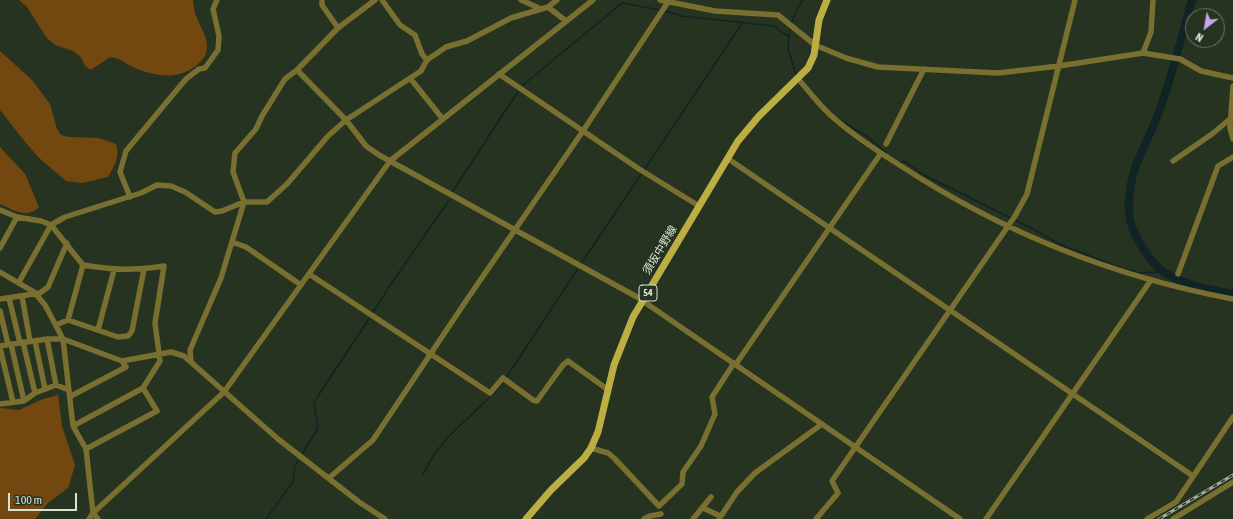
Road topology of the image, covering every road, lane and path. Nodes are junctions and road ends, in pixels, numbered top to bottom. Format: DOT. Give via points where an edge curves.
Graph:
graph roads {
  1 [pos="217,0"];
  2 [pos="322,0"];
  3 [pos="375,0"];
  4 [pos="382,0"];
  5 [pos="521,0"];
  6 [pos="557,0"];
  7 [pos="593,0"];
  8 [pos="660,0"];
  9 [pos="827,0"];
  10 [pos="1075,0"];
  11 [pos="1153,0"];
  12 [pos="668,2"];
  13 [pos="548,7"];
  14 [pos="541,9"];
  15 [pos="566,21"];
  16 [pos="338,28"];
  17 [pos="815,44"];
  18 [pos="1143,53"];
  19 [pos="427,60"];
  20 [pos="1059,66"];
  21 [pos="297,70"];
  22 [pos="924,70"];
  23 [pos="499,74"];
  24 [pos="410,78"];
  25 [pos="1233,78"];
  26 [pos="798,79"];
  27 [pos="1233,86"];
  28 [pos="442,118"];
  29 [pos="1230,119"];
  30 [pos="346,120"];
  31 [pos="583,131"];
  32 [pos="1233,139"];
  33 [pos="886,144"];
  34 [pos="881,153"];
  35 [pos="1233,157"];
  36 [pos="728,158"];
  37 [pos="390,161"];
  38 [pos="1174,161"];
  39 [pos="130,197"];
  40 [pos="244,202"];
  41 [pos="699,206"];
  42 [pos="0,210"];
  43 [pos="17,217"];
  44 [pos="51,225"];
  45 [pos="1007,226"];
  46 [pos="829,227"];
  47 [pos="515,229"];
  48 [pos="232,242"];
  49 [pos="67,243"];
  50 [pos="0,248"];
  51 [pos="83,265"];
  52 [pos="144,269"];
  53 [pos="114,270"];
  54 [pos="0,272"];
  55 [pos="309,274"];
  56 [pos="1178,274"];
  57 [pos="1151,280"];
  58 [pos="19,282"];
  59 [pos="301,285"];
  60 [pos="34,292"];
  61 [pos="22,296"];
  62 [pos="0,298"];
  63 [pos="9,298"];
  64 [pos="1233,299"];
  65 [pos="642,301"];
  66 [pos="950,310"];
  67 [pos="0,311"];
  68 [pos="68,320"];
  69 [pos="56,325"];
  70 [pos="98,330"];
  71 [pos="47,339"];
  72 [pos="63,339"];
  73 [pos="33,341"];
  74 [pos="21,343"];
  75 [pos="10,344"];
  76 [pos="0,347"];
  77 [pos="160,354"];
  78 [pos="430,355"];
  79 [pos="122,361"];
  80 [pos="191,362"];
  81 [pos="735,364"];
  82 [pos="56,385"];
  83 [pos="143,388"];
  84 [pos="45,389"];
  85 [pos="608,389"];
  86 [pos="69,390"];
  87 [pos="224,392"];
  88 [pos="1072,393"];
  89 [pos="35,394"];
  90 [pos="71,396"];
  91 [pos="24,401"];
  92 [pos="0,402"];
  93 [pos="13,402"];
  94 [pos="1233,417"];
  95 [pos="822,424"];
  96 [pos="73,426"];
  97 [pos="856,447"];
  98 [pos="591,448"];
  99 [pos="86,449"];
  100 [pos="1193,476"];
  101 [pos="329,478"];
  102 [pos="1233,482"];
  103 [pos="711,497"];
  104 [pos="658,506"];
  105 [pos="703,508"];
  106 [pos="93,513"];
  107 [pos="661,514"];
  108 [pos="720,518"];
  109 [pos="89,519"];
  110 [pos="98,519"];
  111 [pos="385,519"];
  112 [pos="526,519"];
  113 [pos="644,519"];
  114 [pos="666,519"];
  115 [pos="693,519"];
  116 [pos="816,519"];
  117 [pos="960,519"];
  118 [pos="986,519"];
  119 [pos="1147,519"];
  120 [pos="1173,519"];
  1 -- 39 [label="street" via="213,9 219,36 218,50 205,68 199,69 186,79 126,152 120,172"];
  2 -- 16 [label="street" via="322,5"];
  3 -- 16 [label="street"];
  4 -- 19 [label="street" via="396,20 415,35"];
  5 -- 14 [label="street"];
  6 -- 13 [label="street"];
  7 -- 15 [label="street"];
  8 -- 12 [label="street"];
  9 -- 17 [label="main road, 須坂中野線 / 54"];
  10 -- 20 [label="street"];
  11 -- 18 [label="street" via="1151,32"];
  12 -- 17 [label="street" via="716,10 778,15"];
  12 -- 31 [label="street"];
  13 -- 14 [label="street"];
  13 -- 15 [label="street"];
  14 -- 19 [label="street" via="511,18 467,41 446,47"];
  15 -- 23 [label="street"];
  16 -- 21 [label="street"];
  17 -- 22 [label="street" via="846,58 878,67"];
  17 -- 26 [label="main road, 須坂中野線 / 54" via="812,59"];
  18 -- 20 [label="street"];
  18 -- 25 [label="street" via="1180,59 1201,72"];
  19 -- 24 [label="street" via="421,71"];
  20 -- 22 [label="street" via="998,73"];
  20 -- 45 [label="street" via="1026,194"];
  21 -- 30 [label="street"];
  21 -- 40 [label="street" via="285,79 256,129 235,153 233,172"];
  22 -- 33 [label="street"];
  23 -- 28 [label="street"];
  23 -- 31 [label="street"];
  24 -- 28 [label="street"];
  24 -- 30 [label="street"];
  26 -- 34 [label="street" via="834,119"];
  26 -- 36 [label="main road, 須坂中野線 / 54" via="744,133"];
  27 -- 29 [label="street"];
  28 -- 37 [label="street"];
  29 -- 32 [label="street"];
  29 -- 38 [label="street"];
  30 -- 37 [label="street" via="366,146"];
  30 -- 40 [label="street" via="267,202"];
  31 -- 41 [label="street"];
  31 -- 47 [label="street"];
  34 -- 45 [label="street" via="926,182"];
  34 -- 46 [label="street"];
  35 -- 56 [label="street" via="1218,166"];
  36 -- 41 [label="main road, 須坂中野線 / 54"];
  36 -- 46 [label="street"];
  37 -- 47 [label="street"];
  37 -- 55 [label="street"];
  39 -- 40 [label="street" via="157,185 163,185 185,192 215,212 222,212"];
  39 -- 44 [label="street" via="65,217"];
  40 -- 48 [label="street"];
  41 -- 65 [label="main road, 須坂中野線 / 54"];
  42 -- 43 [label="street"];
  43 -- 44 [label="street"];
  43 -- 50 [label="street"];
  44 -- 49 [label="street"];
  44 -- 58 [label="street"];
  45 -- 57 [label="street" via="1076,255"];
  45 -- 66 [label="street"];
  46 -- 66 [label="street"];
  46 -- 81 [label="street"];
  47 -- 65 [label="street"];
  47 -- 78 [label="street"];
  48 -- 59 [label="street" via="246,247"];
  48 -- 80 [label="street" via="221,278 190,350"];
  49 -- 51 [label="street"];
  49 -- 60 [label="street" via="48,287 40,293"];
  51 -- 53 [label="street"];
  51 -- 68 [label="street"];
  52 -- 53 [label="street"];
  52 -- 70 [label="street" via="132,331 128,336 118,336"];
  52 -- 77 [label="street" via="164,266 155,323"];
  53 -- 70 [label="street"];
  54 -- 58 [label="street"];
  55 -- 59 [label="street"];
  55 -- 78 [label="street"];
  57 -- 64 [label="street"];
  57 -- 88 [label="street"];
  58 -- 60 [label="street"];
  59 -- 87 [label="street"];
  60 -- 61 [label="street"];
  60 -- 69 [label="street"];
  61 -- 63 [label="street"];
  61 -- 73 [label="street"];
  62 -- 63 [label="street"];
  63 -- 74 [label="street"];
  65 -- 81 [label="street"];
  65 -- 85 [label="main road, 須坂中野線 / 54" via="624,338"];
  66 -- 88 [label="street"];
  66 -- 97 [label="street"];
  67 -- 75 [label="street"];
  68 -- 69 [label="street"];
  68 -- 70 [label="street"];
  69 -- 72 [label="street"];
  71 -- 72 [label="street"];
  71 -- 73 [label="street"];
  71 -- 82 [label="street"];
  72 -- 79 [label="street"];
  72 -- 86 [label="street"];
  73 -- 74 [label="street"];
  73 -- 84 [label="street"];
  74 -- 75 [label="street"];
  74 -- 89 [label="street"];
  75 -- 76 [label="street"];
  75 -- 91 [label="street"];
  76 -- 93 [label="street"];
  77 -- 79 [label="street"];
  77 -- 80 [label="street" via="171,352 184,356"];
  77 -- 83 [label="street" via="160,361"];
  78 -- 85 [label="street" via="490,393 503,378 537,401 568,361"];
  78 -- 101 [label="street" via="373,440"];
  79 -- 90 [label="street" via="126,367"];
  80 -- 87 [label="street"];
  81 -- 95 [label="street"];
  81 -- 104 [label="street" via="712,396 715,414 701,446 683,472 682,484"];
  82 -- 84 [label="street"];
  82 -- 86 [label="street"];
  83 -- 96 [label="street"];
  83 -- 99 [label="street" via="157,411"];
  84 -- 89 [label="street"];
  85 -- 98 [label="main road, 須坂中野線 / 54" via="598,432"];
  86 -- 90 [label="street"];
  87 -- 101 [label="street" via="278,439"];
  87 -- 106 [label="street"];
  88 -- 100 [label="street"];
  88 -- 118 [label="street"];
  89 -- 91 [label="street"];
  90 -- 96 [label="street"];
  91 -- 93 [label="street"];
  92 -- 93 [label="street"];
  94 -- 100 [label="street"];
  95 -- 97 [label="street"];
  95 -- 108 [label="street" via="755,473 737,492"];
  96 -- 99 [label="street"];
  97 -- 116 [label="street" via="832,481 838,493"];
  97 -- 117 [label="street"];
  98 -- 104 [label="street" via="608,453 614,458"];
  98 -- 112 [label="main road, 須坂中野線 / 54"];
  99 -- 106 [label="street"];
  100 -- 119 [label="street" via="1176,502"];
  101 -- 111 [label="street"];
  102 -- 120 [label="street"];
  103 -- 105 [label="street"];
  104 -- 107 [label="street"];
  105 -- 108 [label="street"];
  105 -- 115 [label="street"];
  106 -- 109 [label="street"];
  106 -- 110 [label="street"];
  107 -- 113 [label="street"];
  107 -- 114 [label="street"];
}
